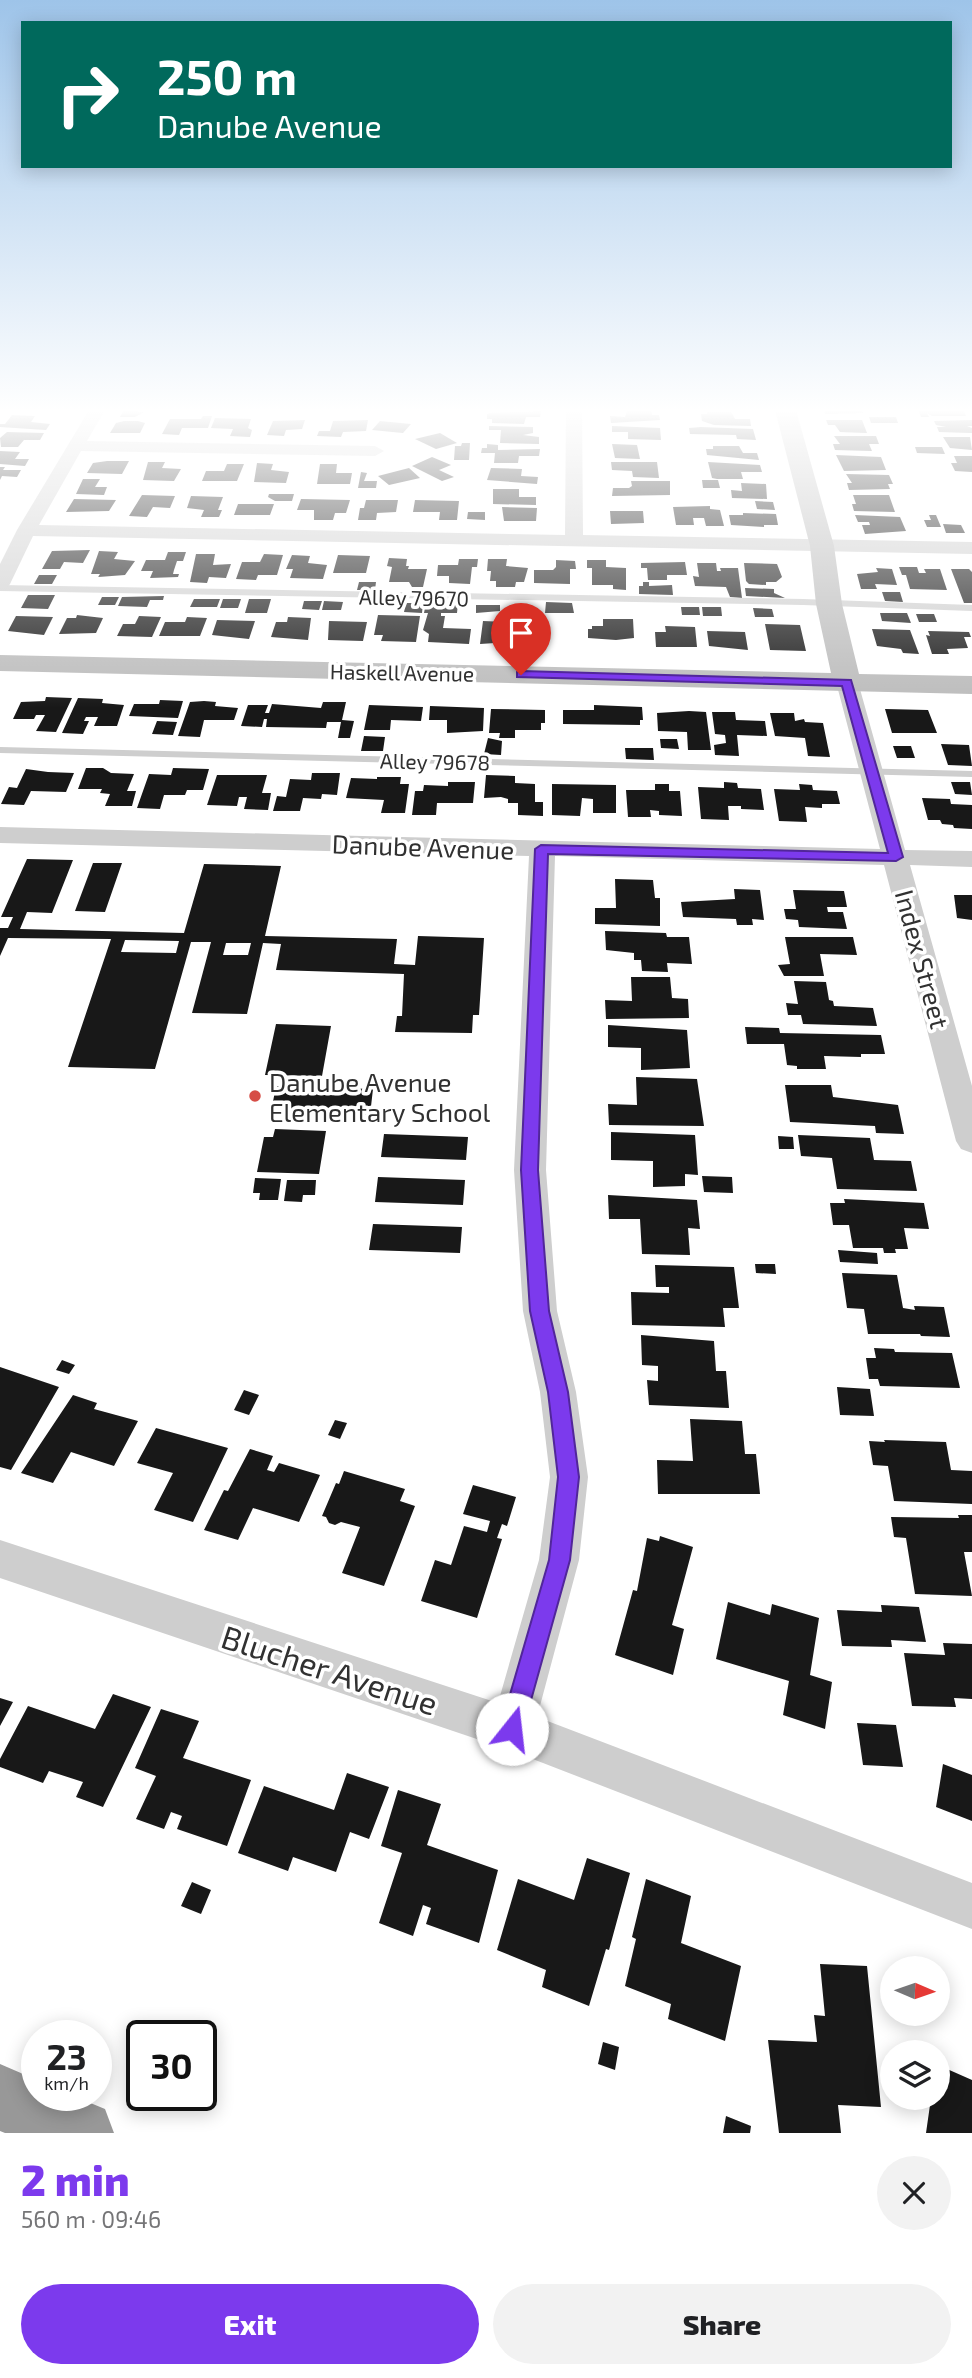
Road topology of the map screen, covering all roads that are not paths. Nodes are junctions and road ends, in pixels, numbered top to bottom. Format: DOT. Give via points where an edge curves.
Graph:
graph roads {
  1 [pos="38,510"];
  2 [pos="574,510"];
  3 [pos="812,510"];
  4 [pos="26,530"];
  5 [pos="574,541"];
  6 [pos="822,546"];
  7 [pos="972,548"];
  8 [pos="0,586"];
  9 [pos="829,604"];
  10 [pos="972,608"];
  11 [pos="0,663"];
  12 [pos="847,682"];
  13 [pos="972,685"];
  14 [pos="0,751"];
  15 [pos="871,771"];
  16 [pos="972,774"];
  17 [pos="0,835"];
  18 [pos="541,849"];
  19 [pos="896,857"];
  20 [pos="972,859"];
  21 [pos="972,1141"];
  22 [pos="0,1559"];
  23 [pos="512,1729"];
  24 [pos="972,1906"];
  25 [pos="0,2097"];
  26 [pos="81,2133"];
  1 -- 4 [label="street"];
  2 -- 5 [label="street"];
  3 -- 6 [label="main road, Index Street"];
  4 -- 5 [label="street"];
  4 -- 8 [label="street"];
  5 -- 6 [label="street"];
  6 -- 7 [label="street"];
  6 -- 9 [label="main road, Index Street"];
  8 -- 9 [label="lane, Alley 79670"];
  9 -- 10 [label="lane, Alley 79670"];
  9 -- 12 [label="main road, Index Street"];
  11 -- 12 [label="main road, Haskell Avenue"];
  12 -- 13 [label="main road, Haskell Avenue"];
  12 -- 15 [label="street, Index Street"];
  14 -- 15 [label="lane, Alley 79678"];
  15 -- 16 [label="lane, Alley 79678"];
  15 -- 19 [label="street, Index Street"];
  17 -- 18 [label="street, Danube Avenue"];
  18 -- 19 [label="street, Danube Avenue"];
  18 -- 23 [label="street" via="530,1170 540,1311 558,1392 569,1477 559,1560"];
  19 -- 20 [label="street, Danube Avenue"];
  19 -- 21 [label="street, Index Street"];
  22 -- 23 [label="street, Blucher Avenue"];
  23 -- 24 [label="street, Blucher Avenue"];
  25 -- 26 [label="highway"];
}
